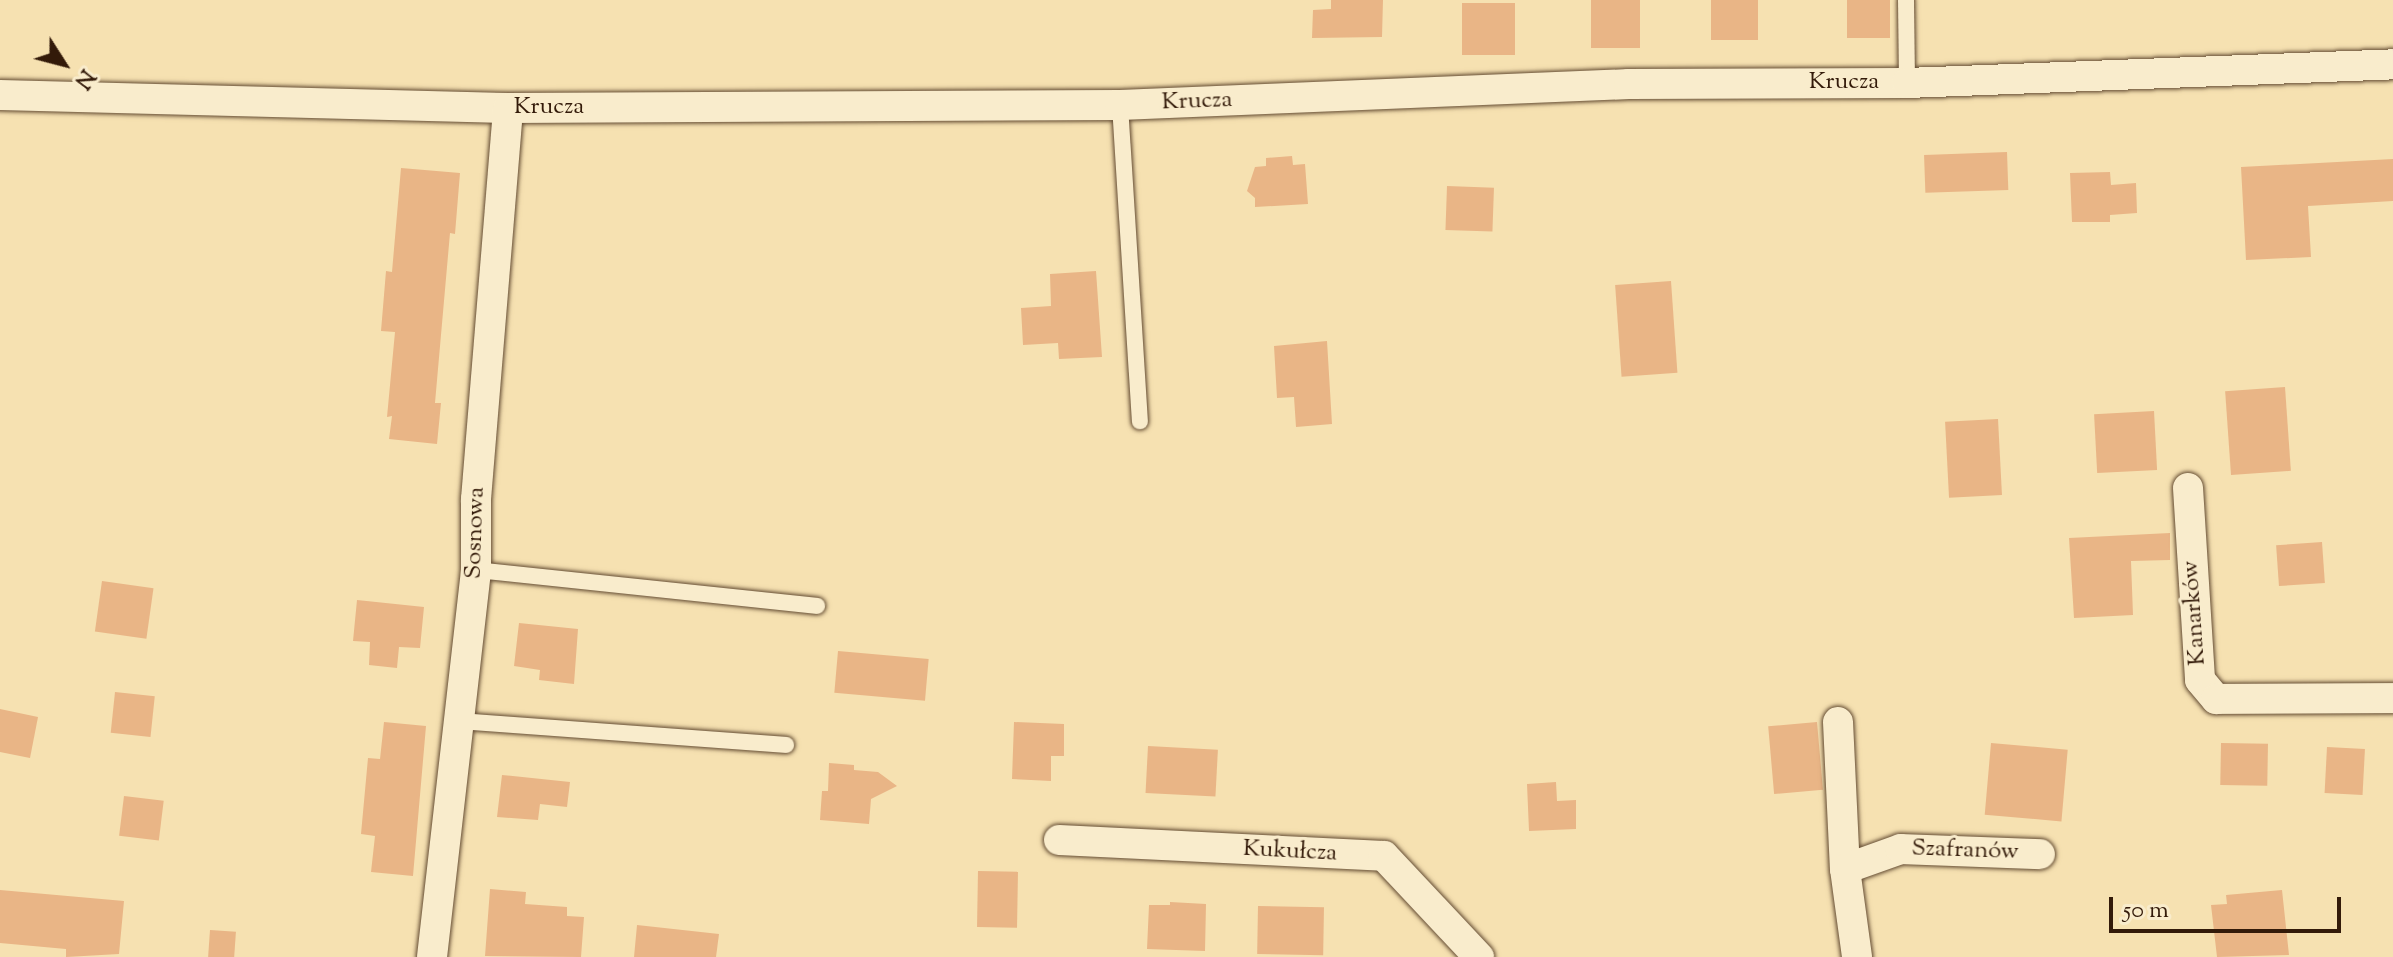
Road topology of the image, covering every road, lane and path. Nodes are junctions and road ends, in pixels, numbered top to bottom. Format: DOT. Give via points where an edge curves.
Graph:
graph roads {
  1 [pos="1906,0"];
  2 [pos="2393,64"];
  3 [pos="1907,83"];
  4 [pos="0,95"];
  5 [pos="1120,105"];
  6 [pos="508,108"];
  7 [pos="1140,421"];
  8 [pos="2188,488"];
  9 [pos="476,570"];
  10 [pos="817,606"];
  11 [pos="2393,698"];
  12 [pos="460,721"];
  13 [pos="1838,722"];
  14 [pos="786,745"];
  15 [pos="1059,840"];
  16 [pos="2040,854"];
  17 [pos="1845,869"];
  18 [pos="432,957"];
  19 [pos="1479,957"];
  20 [pos="1857,957"];
  1 -- 3 [label="lane"];
  2 -- 3 [label="street, Krucza"];
  3 -- 5 [label="street, Krucza" via="1629,84"];
  4 -- 6 [label="street, Krucza"];
  5 -- 6 [label="street, Krucza"];
  5 -- 7 [label="lane"];
  6 -- 9 [label="street, Sosnowa" via="476,499"];
  8 -- 11 [label="street, Kanarków" via="2200,680 2216,699"];
  9 -- 10 [label="lane"];
  9 -- 12 [label="street, Sosnowa"];
  12 -- 14 [label="lane"];
  12 -- 18 [label="street, Sosnowa"];
  13 -- 17 [label="street"];
  15 -- 19 [label="street, Kukułcza" via="1384,856"];
  16 -- 17 [label="street, Szafranów" via="1901,849"];
  17 -- 20 [label="street"];
}
